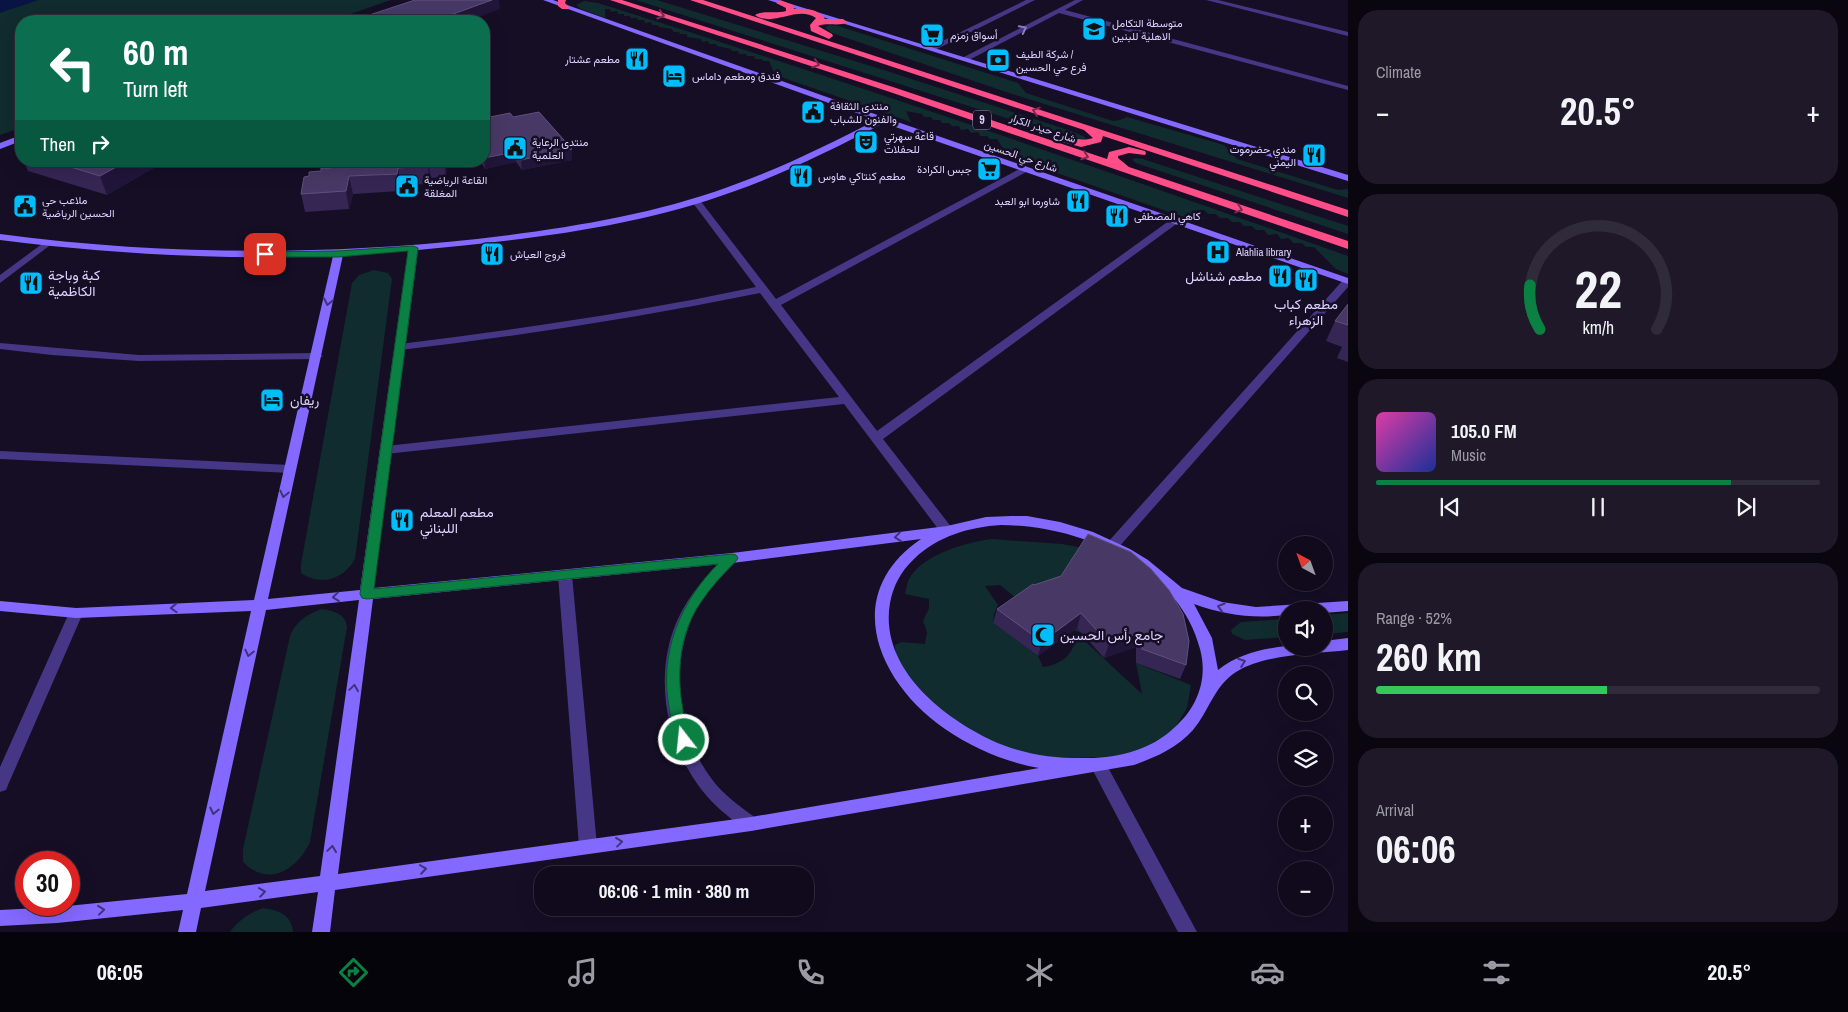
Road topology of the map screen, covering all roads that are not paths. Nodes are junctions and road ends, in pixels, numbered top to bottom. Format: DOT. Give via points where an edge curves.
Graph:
graph roads {
  1 [pos="546,0"];
  2 [pos="602,0"];
  3 [pos="614,0"];
  4 [pos="694,0"];
  5 [pos="771,0"];
  6 [pos="1080,0"];
  7 [pos="1209,0"];
  8 [pos="1027,1"];
  9 [pos="780,3"];
  10 [pos="564,4"];
  11 [pos="707,4"];
  12 [pos="644,10"];
  13 [pos="1059,11"];
  14 [pos="814,13"];
  15 [pos="788,14"];
  16 [pos="843,22"];
  17 [pos="816,24"];
  18 [pos="1348,34"];
  19 [pos="932,48"];
  20 [pos="964,59"];
  21 [pos="928,75"];
  22 [pos="1348,88"];
  23 [pos="893,90"];
  24 [pos="883,120"];
  25 [pos="1082,127"];
  26 [pos="15,140"];
  27 [pos="0,146"];
  28 [pos="1026,169"];
  29 [pos="1140,174"];
  30 [pos="1348,178"];
  31 [pos="696,201"];
  32 [pos="1348,215"];
  33 [pos="1266,218"];
  34 [pos="1176,220"];
  35 [pos="0,237"];
  36 [pos="46,244"];
  37 [pos="1348,245"];
  38 [pos="413,248"];
  39 [pos="1348,252"];
  40 [pos="338,254"];
  41 [pos="0,280"];
  42 [pos="1348,281"];
  43 [pos="762,289"];
  44 [pos="774,305"];
  45 [pos="0,346"];
  46 [pos="400,347"];
  47 [pos="317,356"];
  48 [pos="847,400"];
  49 [pos="876,438"];
  50 [pos="386,450"];
  51 [pos="0,455"];
  52 [pos="290,469"];
  53 [pos="947,531"];
  54 [pos="1113,545"];
  55 [pos="732,558"];
  56 [pos="565,575"];
  57 [pos="1177,592"];
  58 [pos="367,594"];
  59 [pos="260,605"];
  60 [pos="0,606"];
  61 [pos="1348,606"];
  62 [pos="1333,607"];
  63 [pos="1278,611"];
  64 [pos="76,612"];
  65 [pos="1348,644"];
  66 [pos="1333,646"];
  67 [pos="1278,654"];
  68 [pos="1207,694"];
  69 [pos="1098,765"];
  70 [pos="0,785"];
  71 [pos="751,824"];
  72 [pos="588,846"];
  73 [pos="328,883"];
  74 [pos="194,901"];
  75 [pos="0,918"];
  76 [pos="187,932"];
  77 [pos="321,932"];
  78 [pos="1188,932"];
  1 -- 10 [label="street, شارع حي الحسين"];
  2 -- 12 [label="highway"];
  3 -- 12 [label="highway, شارع حيدر الكرار / 9"];
  4 -- 11 [label="highway, شارع حيدر الكرار / 9"];
  5 -- 9 [label="street"];
  6 -- 13 [label="street"];
  7 -- 18 [label="street"];
  8 -- 19 [label="street"];
  9 -- 14 [label="street"];
  9 -- 15 [label="highway" via="790,8"];
  10 -- 24 [label="street, شارع حي الحسين"];
  11 -- 15 [label="highway" via="765,16"];
  11 -- 21 [label="highway, شارع حيدر الكرار / 9"];
  12 -- 23 [label="highway, شارع حيدر الكرار / 9, one-way"];
  20 -- 13 [label="street, one-way"];
  13 -- 22 [label="street"];
  14 -- 15 [label="highway" via="800,11"];
  14 -- 16 [label="street"];
  14 -- 17 [label="highway" via="821,18"];
  16 -- 17 [label="highway" via="828,20"];
  16 -- 19 [label="street"];
  17 -- 21 [label="highway" via="813,28 818,32 893,57"];
  19 -- 20 [label="street"];
  20 -- 30 [label="street"];
  25 -- 21 [label="highway, شارع حيدر الكرار / 9, one-way"];
  23 -- 25 [label="highway" via="952,102 1074,142 1088,144 1098,140 1096,134"];
  23 -- 29 [label="highway, شارع حيدر الكرار / 9, one-way"];
  24 -- 28 [label="street, شارع حي الحسين"];
  24 -- 31 [label="street" via="805,160"];
  25 -- 32 [label="highway, شارع حيدر الكرار / 9"];
  26 -- 27 [label="street"];
  28 -- 34 [label="street, شارع حي الحسين"];
  28 -- 44 [label="street"];
  29 -- 32 [label="highway" via="1114,162 1113,154 1136,152 1272,196"];
  29 -- 33 [label="highway, شارع حيدر الكرار / 9, one-way"];
  31 -- 38 [label="street" via="582,227"];
  31 -- 43 [label="street"];
  33 -- 37 [label="highway, شارع حيدر الكرار / 9"];
  33 -- 39 [label="highway"];
  34 -- 42 [label="street, شارع حي الحسين"];
  34 -- 49 [label="street"];
  35 -- 36 [label="street"];
  36 -- 40 [label="street" via="174,255"];
  36 -- 41 [label="street"];
  38 -- 40 [label="street"];
  38 -- 46 [label="street"];
  40 -- 47 [label="street, one-way"];
  42 -- 54 [label="street"];
  43 -- 44 [label="street"];
  43 -- 46 [label="street" via="613,319"];
  44 -- 48 [label="street"];
  45 -- 47 [label="street" via="139,358"];
  46 -- 50 [label="street"];
  47 -- 52 [label="street"];
  48 -- 49 [label="street"];
  48 -- 50 [label="street"];
  49 -- 53 [label="street"];
  50 -- 58 [label="street"];
  51 -- 52 [label="street"];
  52 -- 59 [label="street, one-way"];
  53 -- 54 [label="street" via="984,522 1027,521 1070,529"];
  53 -- 55 [label="street, one-way"];
  53 -- 69 [label="street" via="916,547 894,570 882,598 881,631 893,665 918,698 939,716 954,728 998,750 1048,763"];
  54 -- 57 [label="street" via="1148,566"];
  55 -- 56 [label="street"];
  55 -- 71 [label="street" via="694,602 680,632 673,663 673,694 689,755 701,776 725,805"];
  56 -- 58 [label="street"];
  56 -- 72 [label="street"];
  63 -- 57 [label="street, one-way" via="1220,608"];
  57 -- 68 [label="street" via="1195,616 1206,642 1211,668"];
  58 -- 59 [label="street, one-way"];
  73 -- 58 [label="street, one-way"];
  59 -- 64 [label="street, one-way"];
  59 -- 74 [label="street, one-way"];
  60 -- 64 [label="street"];
  61 -- 62 [label="street"];
  64 -- 70 [label="street"];
  65 -- 66 [label="street"];
  68 -- 67 [label="street, one-way" via="1216,678 1235,664"];
  68 -- 69 [label="street" via="1194,720 1170,742 1137,758"];
  69 -- 71 [label="street"];
  69 -- 78 [label="street"];
  72 -- 71 [label="street, one-way"];
  73 -- 72 [label="street, one-way"];
  74 -- 73 [label="street, one-way"];
  73 -- 77 [label="street"];
  75 -- 74 [label="street, one-way"];
  74 -- 76 [label="street"];
}
